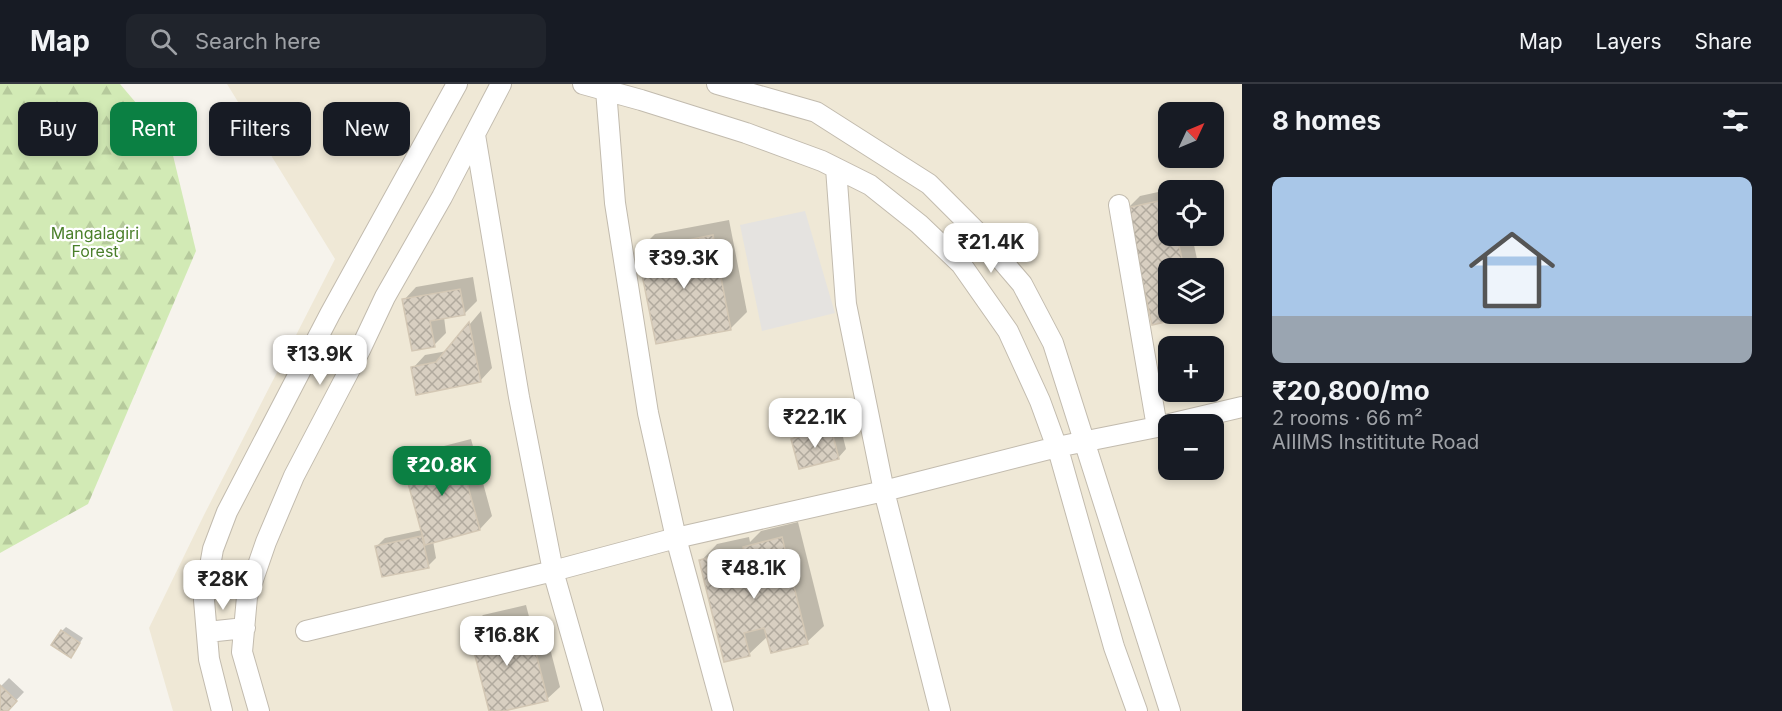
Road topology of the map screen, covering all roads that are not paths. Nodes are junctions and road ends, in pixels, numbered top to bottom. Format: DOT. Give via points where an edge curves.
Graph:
graph roads {
  1 [pos="457,84"];
  2 [pos="501,84"];
  3 [pos="583,84"];
  4 [pos="717,84"];
  5 [pos="606,90"];
  6 [pos="475,135"];
  7 [pos="836,168"];
  8 [pos="1119,205"];
  9 [pos="1242,407"];
  10 [pos="1157,427"];
  11 [pos="1084,441"];
  12 [pos="1057,447"];
  13 [pos="884,491"];
  14 [pos="676,538"];
  15 [pos="553,571"];
  16 [pos="245,628"];
  17 [pos="207,632"];
  18 [pos="306,632"];
  19 [pos="222,711"];
  20 [pos="259,711"];
  21 [pos="592,711"];
  22 [pos="723,711"];
  23 [pos="940,711"];
  24 [pos="1137,711"];
  25 [pos="1170,711"];
  1 -- 17 [label="street" via="227,512 213,549 204,600"];
  2 -- 6 [label="street"];
  3 -- 5 [label="street"];
  4 -- 11 [label="street" via="816,112 929,184 1022,284 1053,343"];
  5 -- 7 [label="street" via="746,133"];
  5 -- 14 [label="street" via="615,203 648,413"];
  6 -- 15 [label="street"];
  6 -- 16 [label="street" via="385,297 294,476 248,597"];
  7 -- 12 [label="street" via="870,185 961,264 1008,331"];
  7 -- 13 [label="street" via="846,304"];
  8 -- 10 [label="street"];
  9 -- 10 [label="street"];
  10 -- 11 [label="street"];
  11 -- 12 [label="street"];
  11 -- 25 [label="street"];
  12 -- 13 [label="street"];
  12 -- 24 [label="street" via="1114,647"];
  13 -- 14 [label="street"];
  13 -- 23 [label="street"];
  14 -- 15 [label="street"];
  14 -- 22 [label="street"];
  15 -- 18 [label="street"];
  15 -- 21 [label="street"];
  16 -- 17 [label="street"];
  16 -- 20 [label="street" via="242,652"];
  17 -- 19 [label="street" via="209,659"];
}
